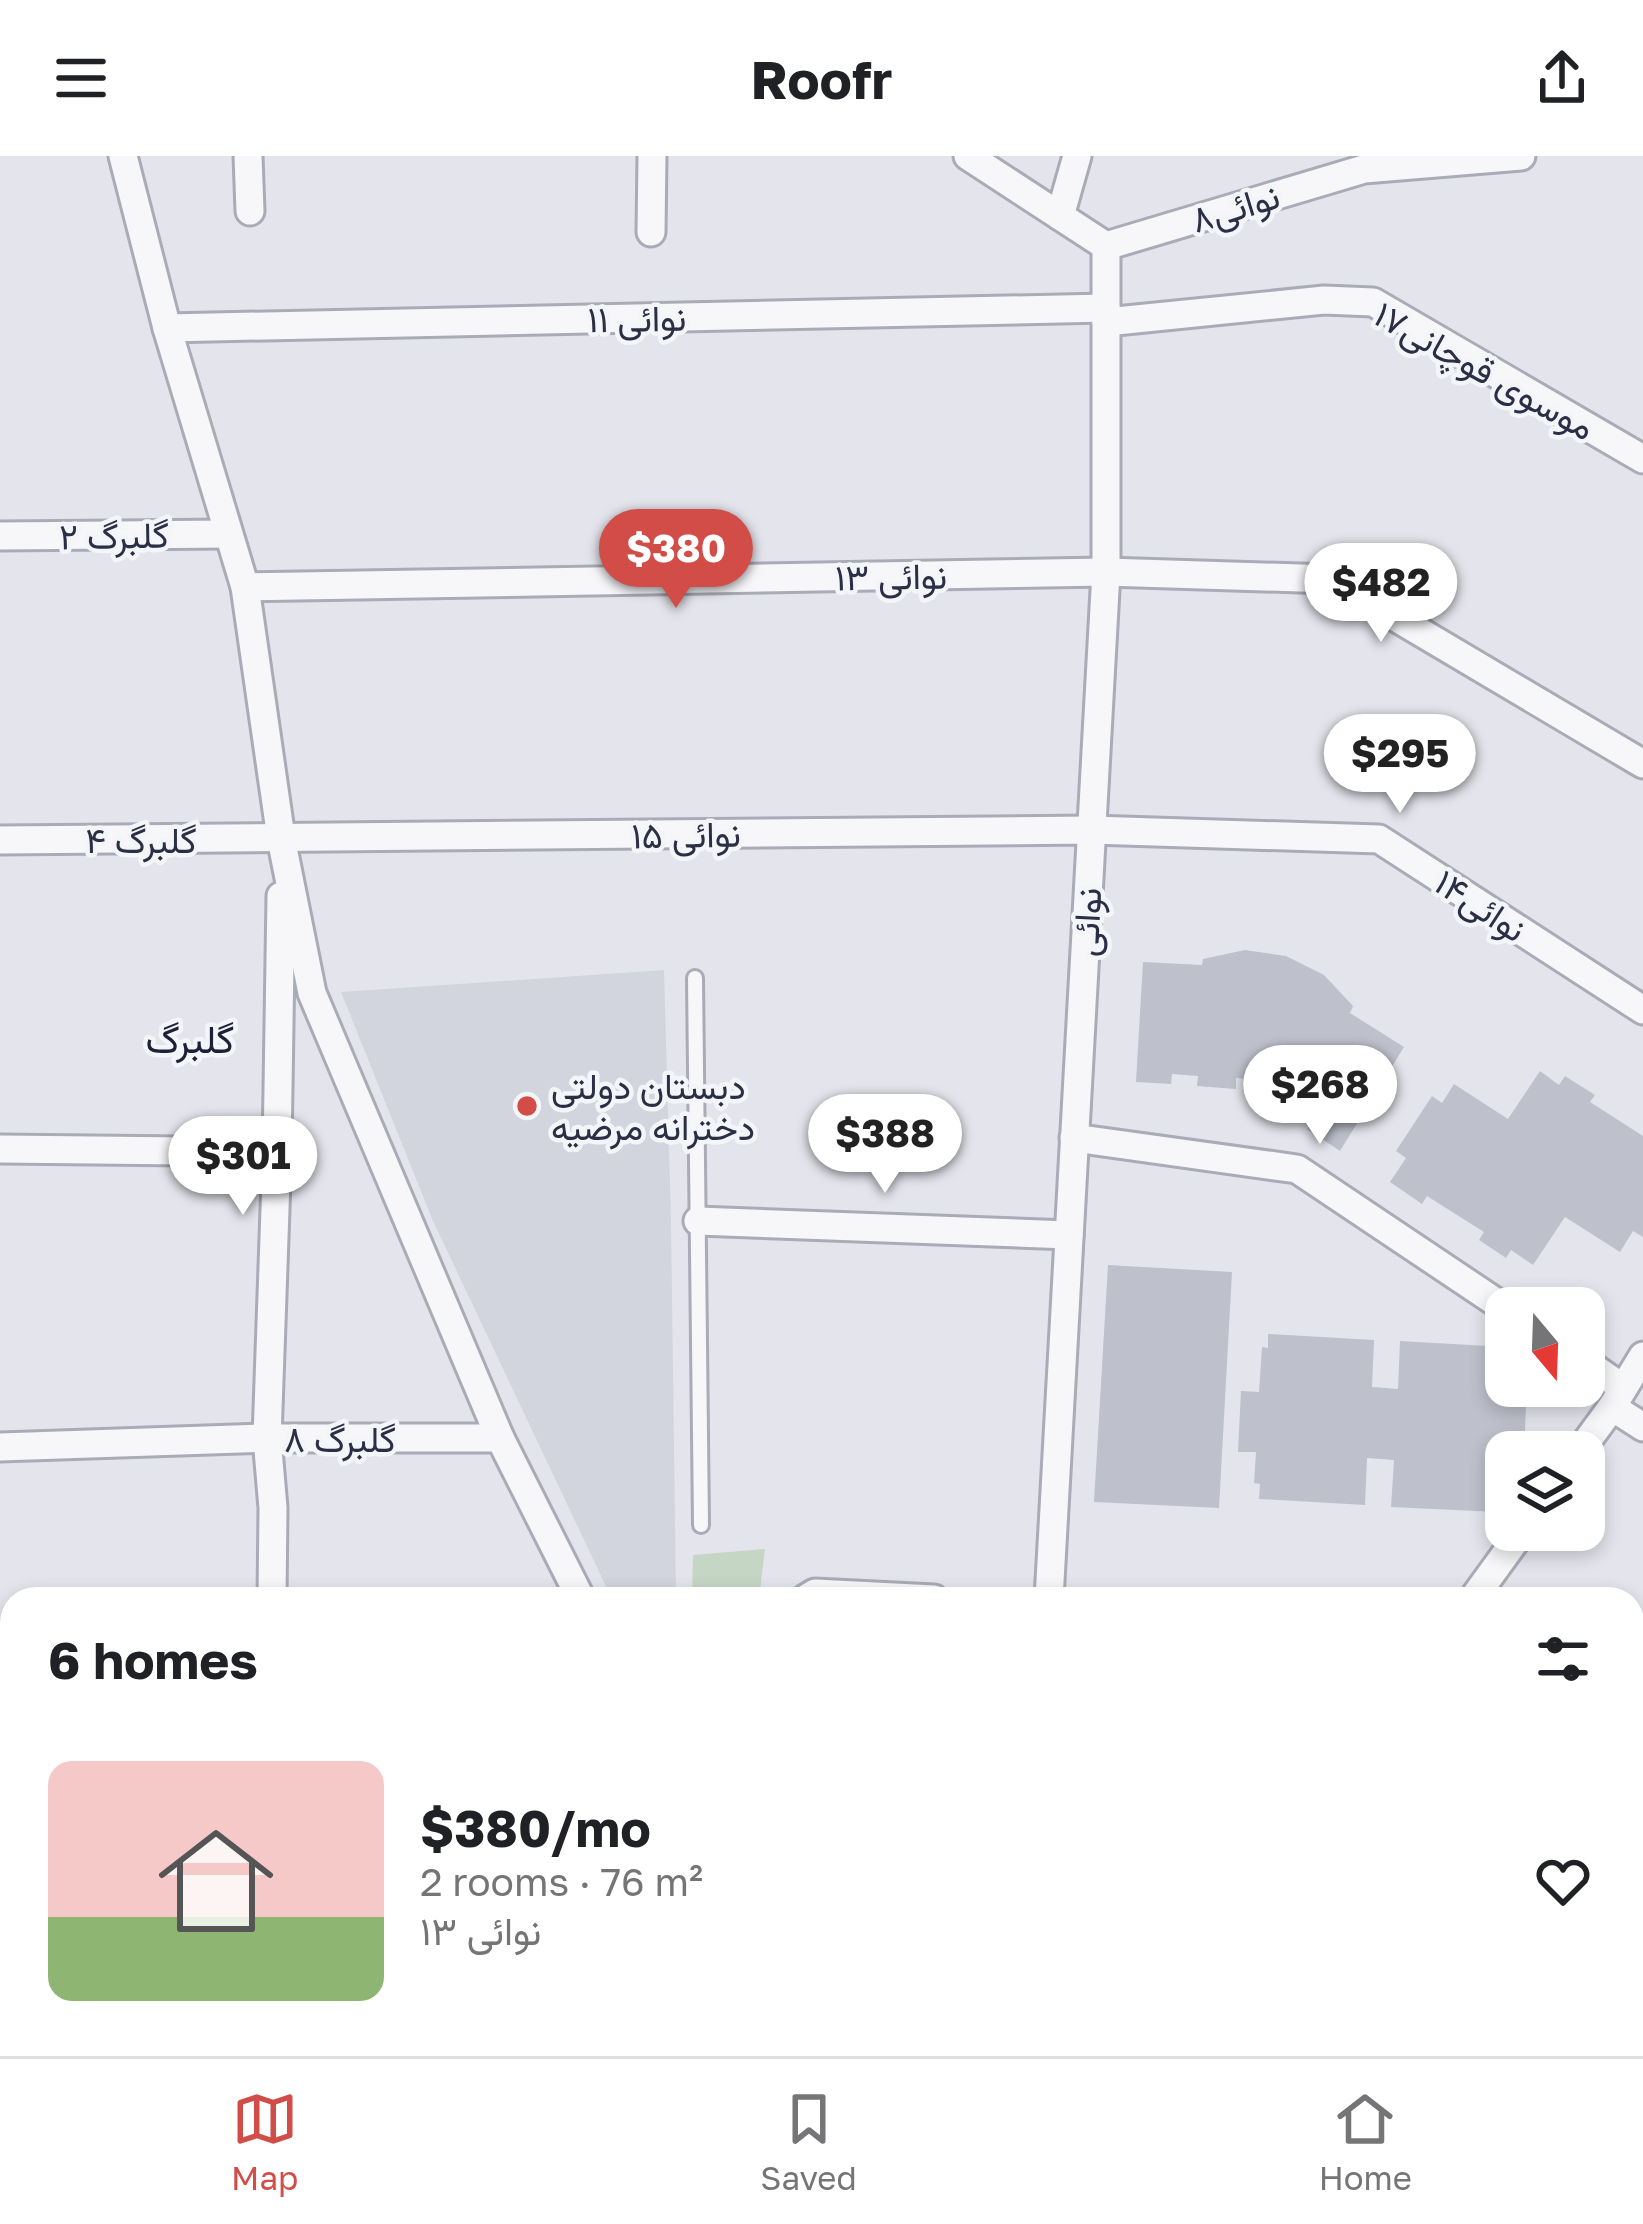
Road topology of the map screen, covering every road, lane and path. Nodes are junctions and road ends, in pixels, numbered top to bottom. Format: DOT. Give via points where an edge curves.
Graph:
graph roads {
  1 [pos="123,156"];
  2 [pos="248,156"];
  3 [pos="652,156"];
  4 [pos="968,156"];
  5 [pos="1077,156"];
  6 [pos="1521,156"];
  7 [pos="1346,167"];
  8 [pos="250,211"];
  9 [pos="1060,216"];
  10 [pos="651,232"];
  11 [pos="1106,245"];
  12 [pos="1106,315"];
  13 [pos="167,328"];
  14 [pos="1643,458"];
  15 [pos="228,534"];
  16 [pos="0,536"];
  17 [pos="1106,572"];
  18 [pos="244,587"];
  19 [pos="1643,764"];
  20 [pos="1092,830"];
  21 [pos="281,838"];
  22 [pos="0,840"];
  23 [pos="695,978"];
  24 [pos="1643,1010"];
  25 [pos="1074,1138"];
  26 [pos="0,1149"];
  27 [pos="277,1152"];
  28 [pos="698,1221"];
  29 [pos="1069,1235"];
  30 [pos="1485,1295"];
  31 [pos="1643,1356"];
  32 [pos="1605,1384"];
  33 [pos="1617,1397"];
  34 [pos="1643,1427"];
  35 [pos="1594,1431"];
  36 [pos="267,1438"];
  37 [pos="500,1438"];
  38 [pos="0,1447"];
  39 [pos="701,1525"];
  40 [pos="1508,1551"];
  41 [pos="272,1587"];
  42 [pos="574,1587"];
  43 [pos="1050,1587"];
  44 [pos="1483,1587"];
  1 -- 13 [label="street"];
  2 -- 8 [label="street"];
  3 -- 10 [label="street"];
  4 -- 9 [label="street"];
  5 -- 9 [label="street"];
  6 -- 7 [label="street, نوائی۸"];
  7 -- 11 [label="street, نوائی۸"];
  9 -- 11 [label="street"];
  11 -- 12 [label="street, نوائی"];
  12 -- 13 [label="street, نوائی ۱۱"];
  12 -- 14 [label="street, موسوی قوچانی۱۷" via="1373,302"];
  12 -- 17 [label="street, نوائی"];
  13 -- 15 [label="street"];
  15 -- 16 [label="street, گلبرگ ۲"];
  15 -- 18 [label="street"];
  17 -- 18 [label="street, نوائی ۱۳"];
  17 -- 19 [label="street, نوائی ۱۳" via="1331,579"];
  17 -- 20 [label="street, نوائی"];
  18 -- 21 [label="street"];
  20 -- 21 [label="street, نوائی ۱۵"];
  20 -- 24 [label="street, نوائی۱۴" via="1379,839"];
  20 -- 25 [label="street, نوائی"];
  21 -- 22 [label="street, گلبرگ ۴"];
  21 -- 27 [label="street"];
  21 -- 37 [label="street" via="312,993"];
  23 -- 28 [label="lane"];
  25 -- 29 [label="street, نوائی"];
  25 -- 30 [label="street" via="1297,1169"];
  26 -- 27 [label="street"];
  27 -- 36 [label="street"];
  28 -- 29 [label="street"];
  28 -- 39 [label="lane"];
  29 -- 43 [label="street, نوائی"];
  31 -- 33 [label="street"];
  32 -- 33 [label="street"];
  33 -- 34 [label="street"];
  33 -- 35 [label="street"];
  36 -- 37 [label="street, گلبرگ ۸"];
  36 -- 38 [label="street, گلبرگ ۸"];
  36 -- 41 [label="street"];
  37 -- 42 [label="street"];
  40 -- 44 [label="street"];
}
